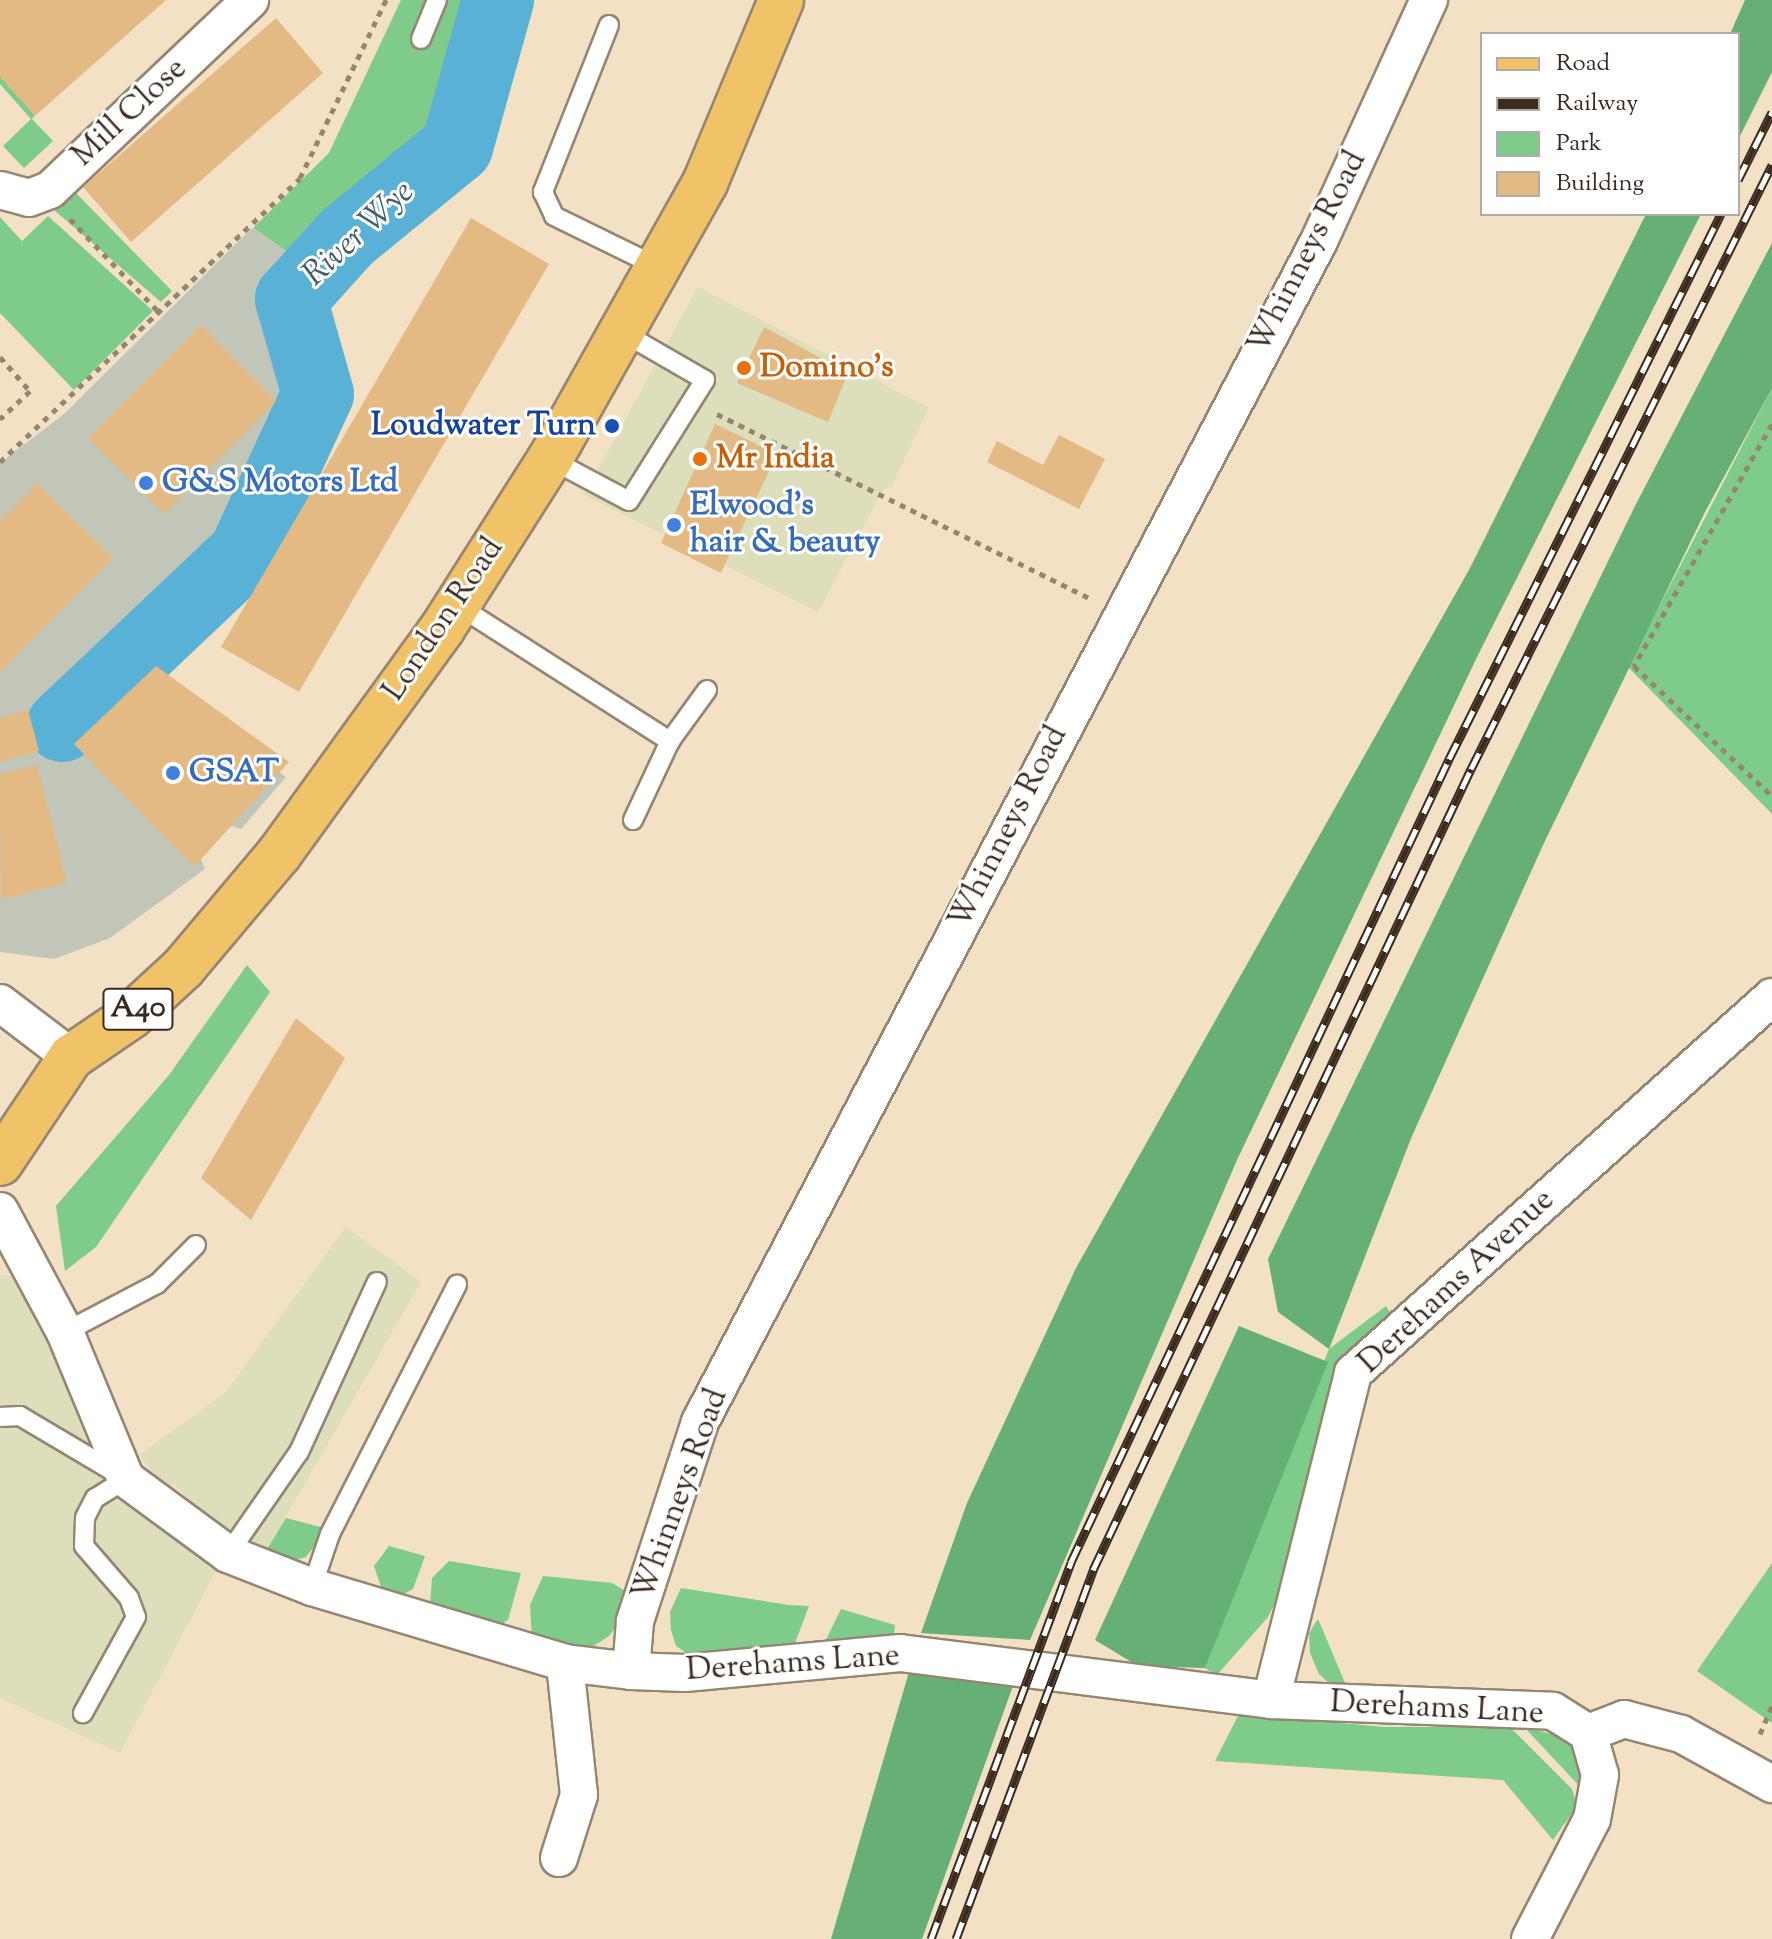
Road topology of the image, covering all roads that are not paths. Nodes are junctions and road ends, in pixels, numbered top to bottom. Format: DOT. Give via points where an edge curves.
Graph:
graph roads {
  1 [pos="250,0"];
  2 [pos="437,0"];
  3 [pos="781,0"];
  4 [pos="1429,0"];
  5 [pos="609,25"];
  6 [pos="421,39"];
  7 [pos="0,190"];
  8 [pos="658,267"];
  9 [pos="622,332"];
  10 [pos="550,459"];
  11 [pos="457,605"];
  12 [pos="707,690"];
  13 [pos="670,741"];
  14 [pos="633,820"];
  15 [pos="1772,997"];
  16 [pos="0,1003"];
  17 [pos="71,1057"];
  18 [pos="0,1163"];
  19 [pos="0,1211"];
  20 [pos="196,1245"];
  21 [pos="377,1282"];
  22 [pos="457,1285"];
  23 [pos="65,1332"];
  24 [pos="0,1417"];
  25 [pos="126,1479"];
  26 [pos="228,1554"];
  27 [pos="312,1587"];
  28 [pos="565,1663"];
  29 [pos="631,1671"];
  30 [pos="1271,1700"];
  31 [pos="83,1713"];
  32 [pos="1588,1733"];
  33 [pos="1772,1784"];
  34 [pos="559,1858"];
  35 [pos="1530,1939"];
  1 -- 7 [label="street, Mill Close" via="40,195 14,197"];
  2 -- 6 [label="lane"];
  3 -- 8 [label="main road, London Road / A40" via="705,183"];
  4 -- 29 [label="street, Whinneys Road" via="1319,241 700,1422 635,1621"];
  5 -- 8 [label="lane" via="543,192 554,216"];
  8 -- 9 [label="main road, London Road / A40"];
  9 -- 10 [label="main road, London Road / A40"];
  9 -- 10 [label="lane" via="705,380 629,501"];
  10 -- 11 [label="main road, London Road / A40"];
  11 -- 13 [label="lane"];
  11 -- 17 [label="main road, London Road / A40" via="279,854 183,968 131,1016"];
  12 -- 13 [label="lane"];
  13 -- 14 [label="lane"];
  15 -- 30 [label="street, Derehams Avenue" via="1353,1373"];
  16 -- 17 [label="street"];
  17 -- 18 [label="main road, London Road / A40"];
  19 -- 23 [label="street"];
  20 -- 23 [label="lane" via="157,1284"];
  21 -- 26 [label="lane" via="299,1452"];
  22 -- 27 [label="lane" via="330,1534"];
  23 -- 25 [label="street"];
  24 -- 25 [label="lane" via="20,1416"];
  25 -- 26 [label="street, Derehams Lane"];
  25 -- 31 [label="lane" via="95,1498 85,1518 84,1546 129,1598 136,1617"];
  26 -- 27 [label="street, Derehams Lane"];
  27 -- 28 [label="street, Derehams Lane"];
  28 -- 29 [label="street, Derehams Lane"];
  28 -- 34 [label="street" via="579,1795"];
  29 -- 30 [label="street, Derehams Lane" via="685,1673 900,1653"];
  30 -- 32 [label="street, Derehams Lane" via="1553,1711"];
  32 -- 33 [label="street, Derehams Lane" via="1624,1719 1681,1734"];
  32 -- 35 [label="street" via="1600,1775 1592,1819"];
}
